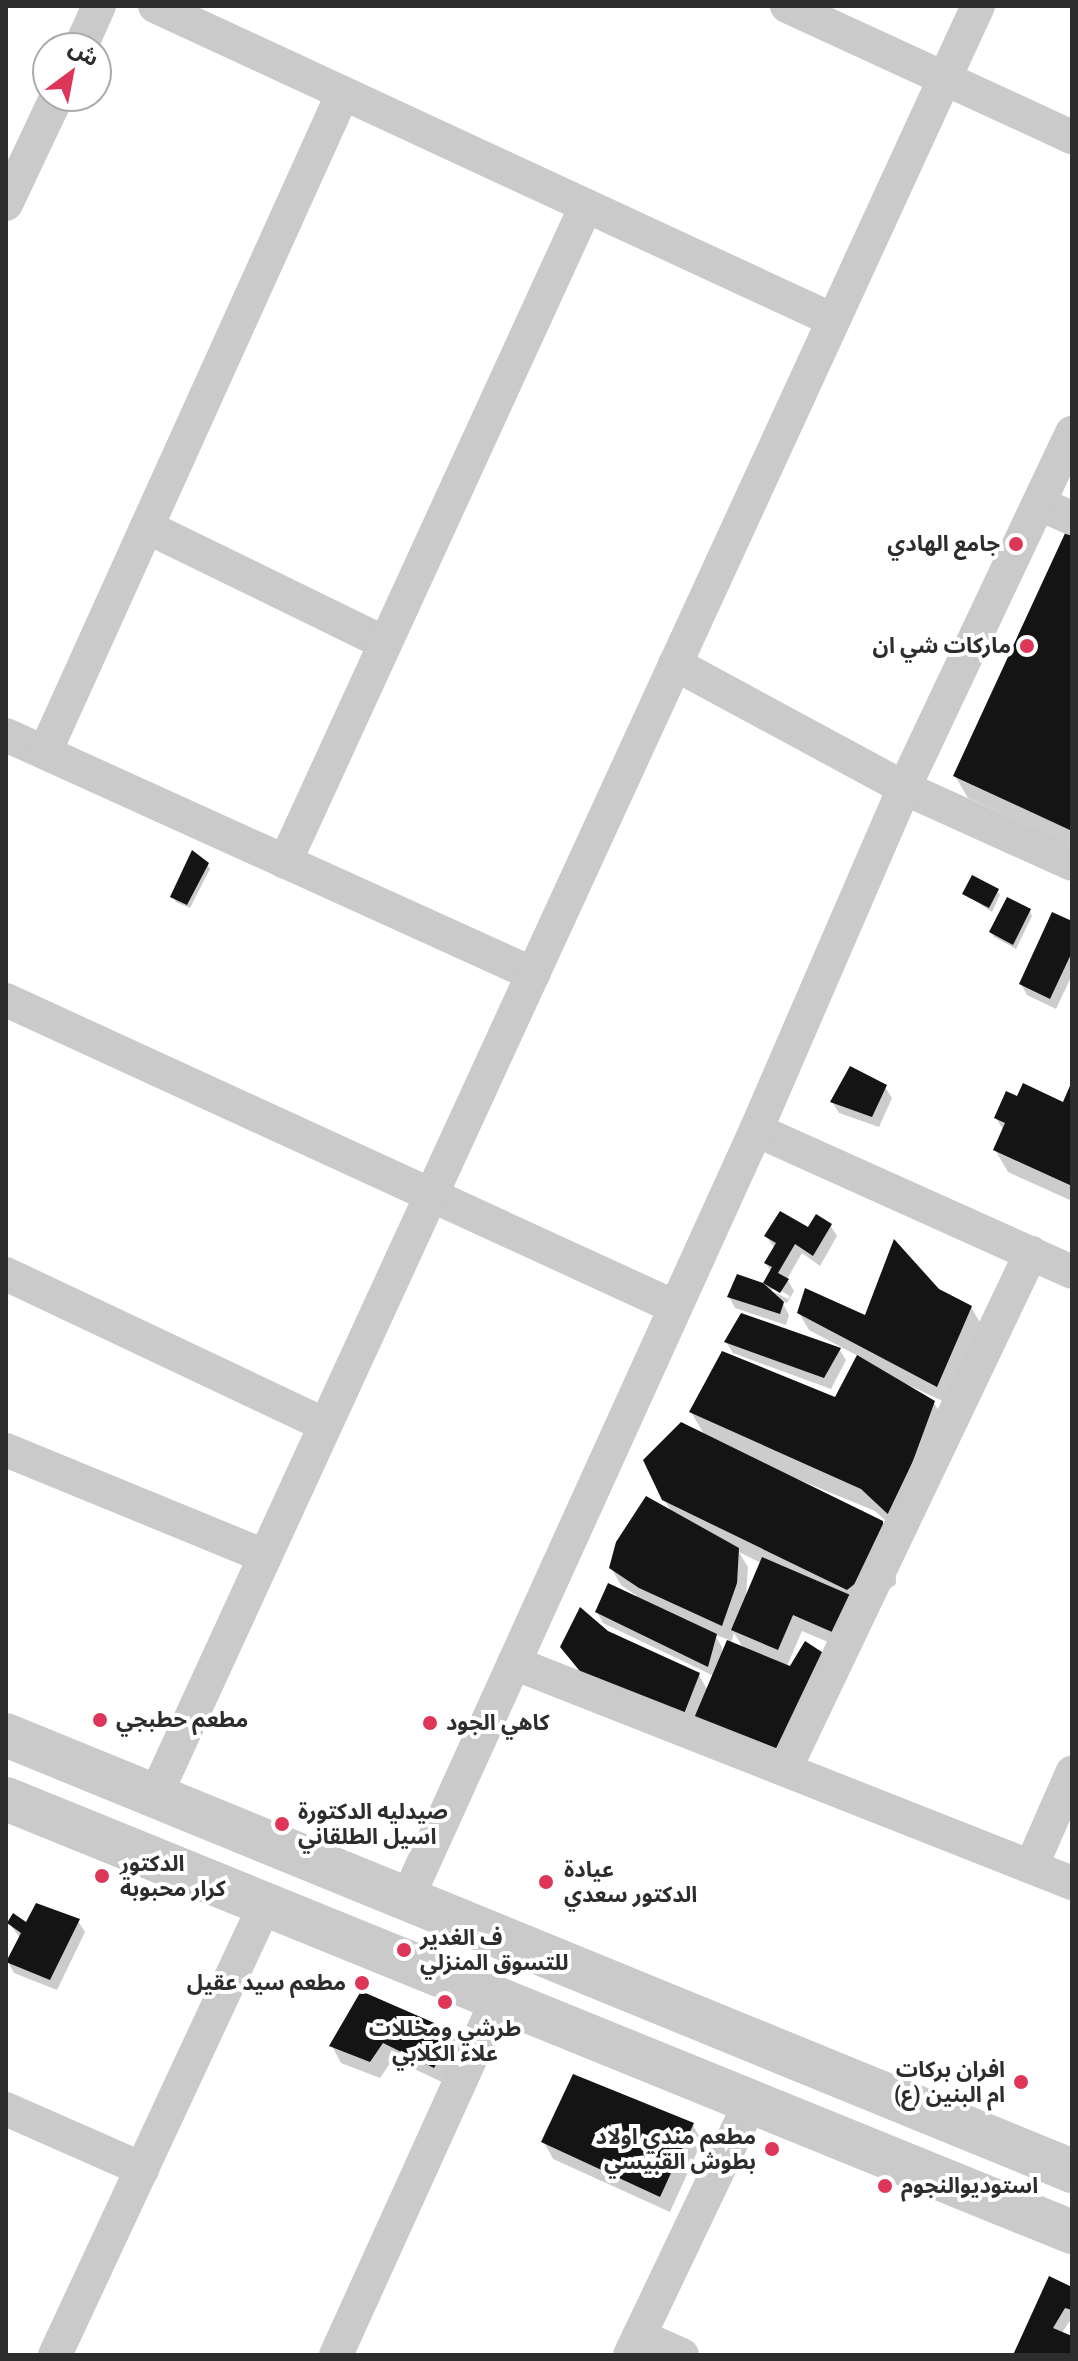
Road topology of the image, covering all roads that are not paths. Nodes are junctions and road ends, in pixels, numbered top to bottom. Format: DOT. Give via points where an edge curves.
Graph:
graph roads {
  1 [pos="99,6"];
  2 [pos="155,6"];
  3 [pos="787,6"];
  4 [pos="978,6"];
  5 [pos="87,32"];
  6 [pos="944,78"];
  7 [pos="343,93"];
  8 [pos="49,112"];
  9 [pos="1072,137"];
  10 [pos="6,204"];
  11 [pos="586,206"];
  12 [pos="833,320"];
  13 [pos="1072,433"];
  14 [pos="1040,504"];
  15 [pos="1072,518"];
  16 [pos="147,527"];
  17 [pos="385,643"];
  18 [pos="675,664"];
  19 [pos="6,735"];
  20 [pos="45,752"];
  21 [pos="904,788"];
  22 [pos="285,862"];
  23 [pos="1072,864"];
  24 [pos="533,974"];
  25 [pos="6,1000"];
  26 [pos="756,1130"];
  27 [pos="430,1198"];
  28 [pos="1031,1253"];
  29 [pos="1072,1272"];
  30 [pos="6,1274"];
  31 [pos="675,1307"];
  32 [pos="325,1425"];
  33 [pos="6,1450"];
  34 [pos="265,1556"];
  35 [pos="514,1663"];
  36 [pos="6,1735"];
  37 [pos="785,1769"];
  38 [pos="1072,1773"];
  39 [pos="155,1796"];
  40 [pos="6,1799"];
  41 [pos="1031,1867"];
  42 [pos="1072,1883"];
  43 [pos="407,1899"];
  44 [pos="265,1904"];
  45 [pos="497,2000"];
  46 [pos="751,2101"];
  47 [pos="6,2109"];
  48 [pos="142,2169"];
  49 [pos="1072,2171"];
  50 [pos="1072,2232"];
  51 [pos="635,2346"];
  52 [pos="55,2355"];
  53 [pos="336,2355"];
  54 [pos="682,2355"];
  1 -- 5 [label="street"];
  2 -- 7 [label="street"];
  3 -- 6 [label="street"];
  4 -- 6 [label="street"];
  6 -- 9 [label="street"];
  6 -- 12 [label="street"];
  7 -- 11 [label="street"];
  7 -- 16 [label="street"];
  8 -- 10 [label="street"];
  11 -- 12 [label="street"];
  11 -- 17 [label="street"];
  12 -- 18 [label="street"];
  13 -- 14 [label="street"];
  14 -- 15 [label="street"];
  14 -- 21 [label="street"];
  16 -- 17 [label="street"];
  16 -- 20 [label="street"];
  17 -- 22 [label="street"];
  18 -- 21 [label="street"];
  18 -- 24 [label="street"];
  19 -- 20 [label="street"];
  20 -- 22 [label="street"];
  21 -- 23 [label="street"];
  21 -- 26 [label="street"];
  22 -- 24 [label="street"];
  24 -- 27 [label="street"];
  25 -- 27 [label="street"];
  26 -- 28 [label="street"];
  26 -- 31 [label="street"];
  27 -- 31 [label="street"];
  27 -- 32 [label="street"];
  28 -- 29 [label="street"];
  28 -- 37 [label="street"];
  30 -- 32 [label="street"];
  31 -- 35 [label="street"];
  32 -- 34 [label="street"];
  33 -- 34 [label="street"];
  34 -- 39 [label="street"];
  35 -- 37 [label="street"];
  35 -- 43 [label="street"];
  36 -- 39 [label="street"];
  37 -- 41 [label="street"];
  38 -- 41 [label="street"];
  39 -- 43 [label="street"];
  40 -- 44 [label="street"];
  41 -- 42 [label="street"];
  43 -- 49 [label="street"];
  44 -- 45 [label="street"];
  44 -- 48 [label="street"];
  45 -- 46 [label="street"];
  45 -- 53 [label="street"];
  46 -- 50 [label="street"];
  46 -- 51 [label="street"];
  47 -- 48 [label="street"];
  48 -- 52 [label="street"];
  51 -- 54 [label="street"];
}
